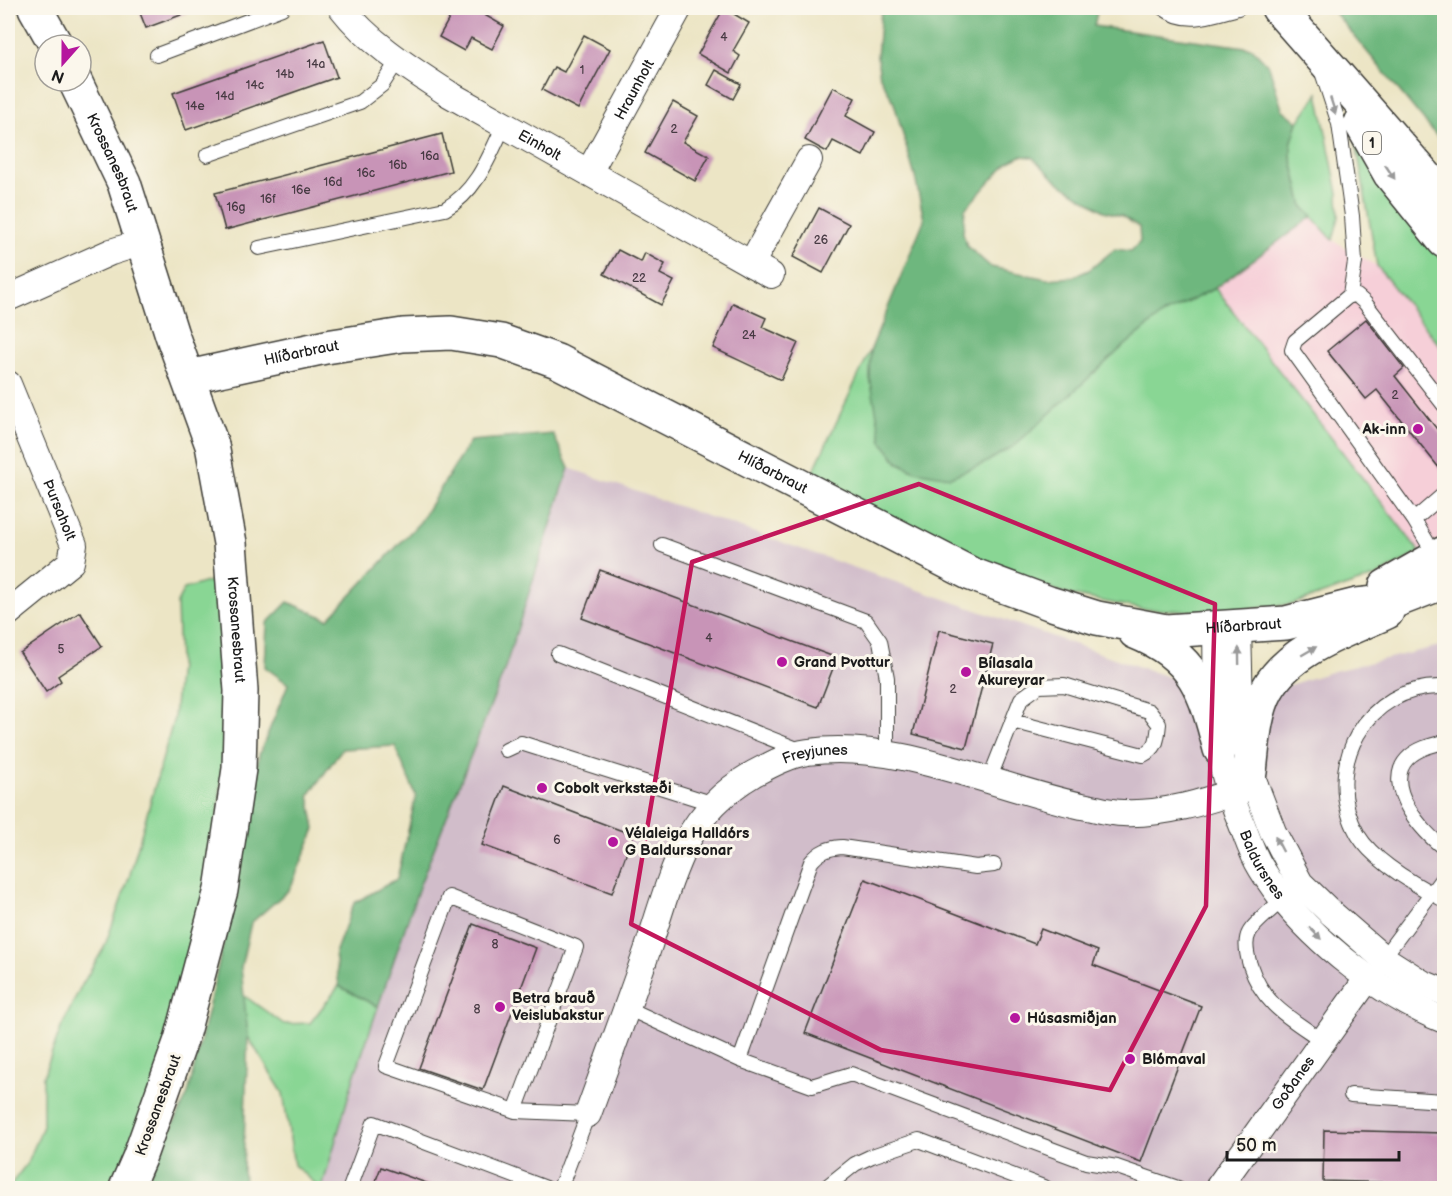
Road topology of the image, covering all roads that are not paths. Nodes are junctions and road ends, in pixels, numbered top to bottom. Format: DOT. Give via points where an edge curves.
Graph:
graph roads {
  1 [pos="35,8"];
  2 [pos="282,8"];
  3 [pos="342,8"];
  4 [pos="679,8"];
  5 [pos="1163,8"];
  6 [pos="1239,8"];
  7 [pos="1278,8"];
  8 [pos="1202,13"];
  9 [pos="49,33"];
  10 [pos="1315,50"];
  11 [pos="157,56"];
  12 [pos="399,60"];
  13 [pos="81,93"];
  14 [pos="504,125"];
  15 [pos="207,155"];
  16 [pos="809,160"];
  17 [pos="589,172"];
  18 [pos="1444,197"];
  19 [pos="1444,241"];
  20 [pos="143,242"];
  21 [pos="259,248"];
  22 [pos="1350,295"];
  23 [pos="8,298"];
  24 [pos="188,377"];
  25 [pos="8,384"];
  26 [pos="1444,405"];
  27 [pos="1444,494"];
  28 [pos="1414,520"];
  29 [pos="662,545"];
  30 [pos="1441,570"];
  31 [pos="8,613"];
  32 [pos="1097,618"];
  33 [pos="1227,628"];
  34 [pos="558,654"];
  35 [pos="1444,687"];
  36 [pos="1012,721"];
  37 [pos="1444,742"];
  38 [pos="1220,749"];
  39 [pos="506,750"];
  40 [pos="806,752"];
  41 [pos="887,754"];
  42 [pos="989,780"];
  43 [pos="1245,783"];
  44 [pos="714,804"];
  45 [pos="1444,848"];
  46 [pos="994,866"];
  47 [pos="1444,876"];
  48 [pos="1291,891"];
  49 [pos="1431,894"];
  50 [pos="1444,900"];
  51 [pos="1383,958"];
  52 [pos="1368,978"];
  53 [pos="1444,992"];
  54 [pos="627,1008"];
  55 [pos="1444,1020"];
  56 [pos="1323,1041"];
  57 [pos="740,1060"];
  58 [pos="1352,1095"];
  59 [pos="1444,1101"];
  60 [pos="515,1111"];
  61 [pos="588,1114"];
  62 [pos="126,1188"];
  63 [pos="350,1188"];
  64 [pos="546,1188"];
  65 [pos="560,1188"];
  66 [pos="825,1188"];
  67 [pos="1047,1188"];
  68 [pos="1178,1188"];
  69 [pos="1218,1188"];
  1 -- 9 [label="main road"];
  2 -- 11 [label="lane"];
  3 -- 12 [label="street, Einholt" via="355,24"];
  4 -- 17 [label="street, Hraunholt"];
  5 -- 8 [label="lane" via="1178,16"];
  6 -- 8 [label="lane"];
  7 -- 10 [label="main road, 1"];
  10 -- 18 [label="main road, 1"];
  10 -- 19 [label="main road, 1, one-way" via="1390,174"];
  10 -- 22 [label="lane, one-way" via="1339,124 1349,193 1355,262"];
  12 -- 14 [label="street, Einholt"];
  12 -- 15 [label="lane" via="382,85 360,102"];
  13 -- 20 [label="main road, Krossanesbraut" via="124,183"];
  14 -- 17 [label="street, Einholt"];
  14 -- 21 [label="lane" via="475,182 445,209"];
  16 -- 17 [label="street, Einholt" via="761,269"];
  20 -- 23 [label="street" via="111,252"];
  20 -- 24 [label="main road, Krossanesbraut"];
  22 -- 26 [label="lane" via="1365,303"];
  22 -- 28 [label="lane" via="1295,341 1292,350"];
  24 -- 32 [label="main road, Hlíðarbraut" via="403,335 451,333 501,341 557,361 971,574"];
  24 -- 62 [label="main road, Krossanesbraut" via="212,445 230,543 241,691 239,769 221,890 181,1040"];
  25 -- 31 [label="street, Þursaholt" via="74,545 71,562"];
  27 -- 28 [label="lane"];
  28 -- 30 [label="lane"];
  29 -- 41 [label="lane" via="866,621 880,641 887,678"];
  30 -- 33 [label="main road, Hlíðarbraut" via="1395,600 1286,623"];
  43 -- 30 [label="main road, one-way" via="1259,712 1267,690 1278,676 1296,658 1325,641 1395,609"];
  32 -- 33 [label="main road, Hlíðarbraut" via="1166,632"];
  32 -- 38 [label="main road" via="1154,640 1193,672 1209,704"];
  33 -- 38 [label="street, Baldursnes"];
  43 -- 33 [label="street, Baldursnes, one-way" via="1240,707"];
  34 -- 40 [label="lane"];
  35 -- 49 [label="lane" via="1416,690 1382,706 1357,735 1349,752 1344,787 1351,821 1370,851"];
  36 -- 36 [label="lane" via="1022,699 1039,686 1064,685 1149,711 1159,724 1152,750 1143,755"];
  36 -- 42 [label="lane"];
  37 -- 45 [label="lane" via="1413,754 1400,774 1404,799 1412,815 1422,830"];
  38 -- 43 [label="street, Baldursnes"];
  39 -- 44 [label="lane" via="521,743"];
  40 -- 41 [label="street, Freyjunes"];
  40 -- 44 [label="street, Freyjunes" via="776,762 733,786"];
  41 -- 42 [label="street, Freyjunes"];
  42 -- 43 [label="street, Freyjunes" via="1121,813 1164,812"];
  43 -- 48 [label="street, Baldursnes" via="1260,866"];
  44 -- 54 [label="street, Freyjunes" via="688,840 676,866"];
  46 -- 57 [label="lane" via="976,867 842,847 817,855 811,861"];
  47 -- 49 [label="lane"];
  48 -- 51 [label="street, Baldursnes" via="1330,912"];
  48 -- 52 [label="street, Baldursnes, one-way" via="1334,952"];
  48 -- 56 [label="lane" via="1249,932 1248,958 1261,992"];
  49 -- 50 [label="lane"];
  49 -- 51 [label="lane"];
  51 -- 52 [label="lane"];
  51 -- 53 [label="street, Baldursnes"];
  52 -- 55 [label="street, Baldursnes"];
  52 -- 56 [label="street, Goðanes"];
  54 -- 57 [label="lane"];
  54 -- 61 [label="street, Freyjunes"];
  56 -- 69 [label="street, Goðanes"];
  57 -- 68 [label="lane" via="812,1086 851,1074 1086,1162 1117,1167"];
  58 -- 59 [label="lane"];
  60 -- 60 [label="lane" via="386,1066 449,897 576,947"];
  60 -- 61 [label="lane"];
  61 -- 65 [label="lane"];
  63 -- 64 [label="lane" via="374,1123"];
  66 -- 67 [label="lane" via="855,1164 919,1140"];
}
